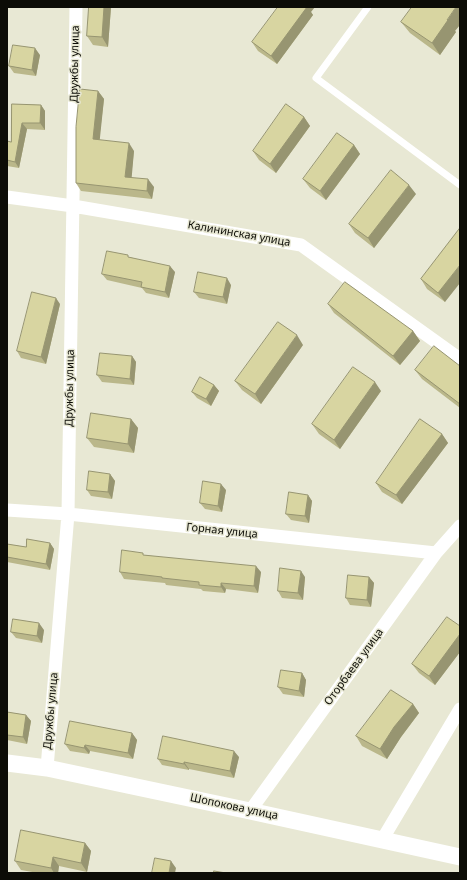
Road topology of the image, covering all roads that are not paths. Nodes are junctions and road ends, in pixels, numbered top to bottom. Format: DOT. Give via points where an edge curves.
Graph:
graph roads {
  1 [pos="76,7"];
  2 [pos="368,7"];
  3 [pos="460,185"];
  4 [pos="7,197"];
  5 [pos="73,206"];
  6 [pos="460,359"];
  7 [pos="7,510"];
  8 [pos="68,514"];
  9 [pos="460,526"];
  10 [pos="436,553"];
  11 [pos="460,709"];
  12 [pos="7,763"];
  13 [pos="46,768"];
  14 [pos="250,811"];
  15 [pos="382,840"];
  16 [pos="460,857"];
  1 -- 5 [label="street, Дружбы улица"];
  2 -- 3 [label="lane" via="316,78"];
  4 -- 5 [label="street, Калининская улица"];
  5 -- 6 [label="street, Калининская улица" via="301,245"];
  5 -- 8 [label="street, Дружбы улица"];
  7 -- 8 [label="street, Горная улица"];
  8 -- 10 [label="street, Горная улица"];
  8 -- 13 [label="street, Дружбы улица"];
  9 -- 10 [label="street, Оторбаева улица"];
  10 -- 14 [label="street, Оторбаева улица"];
  11 -- 15 [label="street"];
  12 -- 13 [label="street, Шопокова улица"];
  13 -- 14 [label="street, Шопокова улица"];
  14 -- 15 [label="street, Шопокова улица"];
  15 -- 16 [label="street, Шопокова улица"];
}
